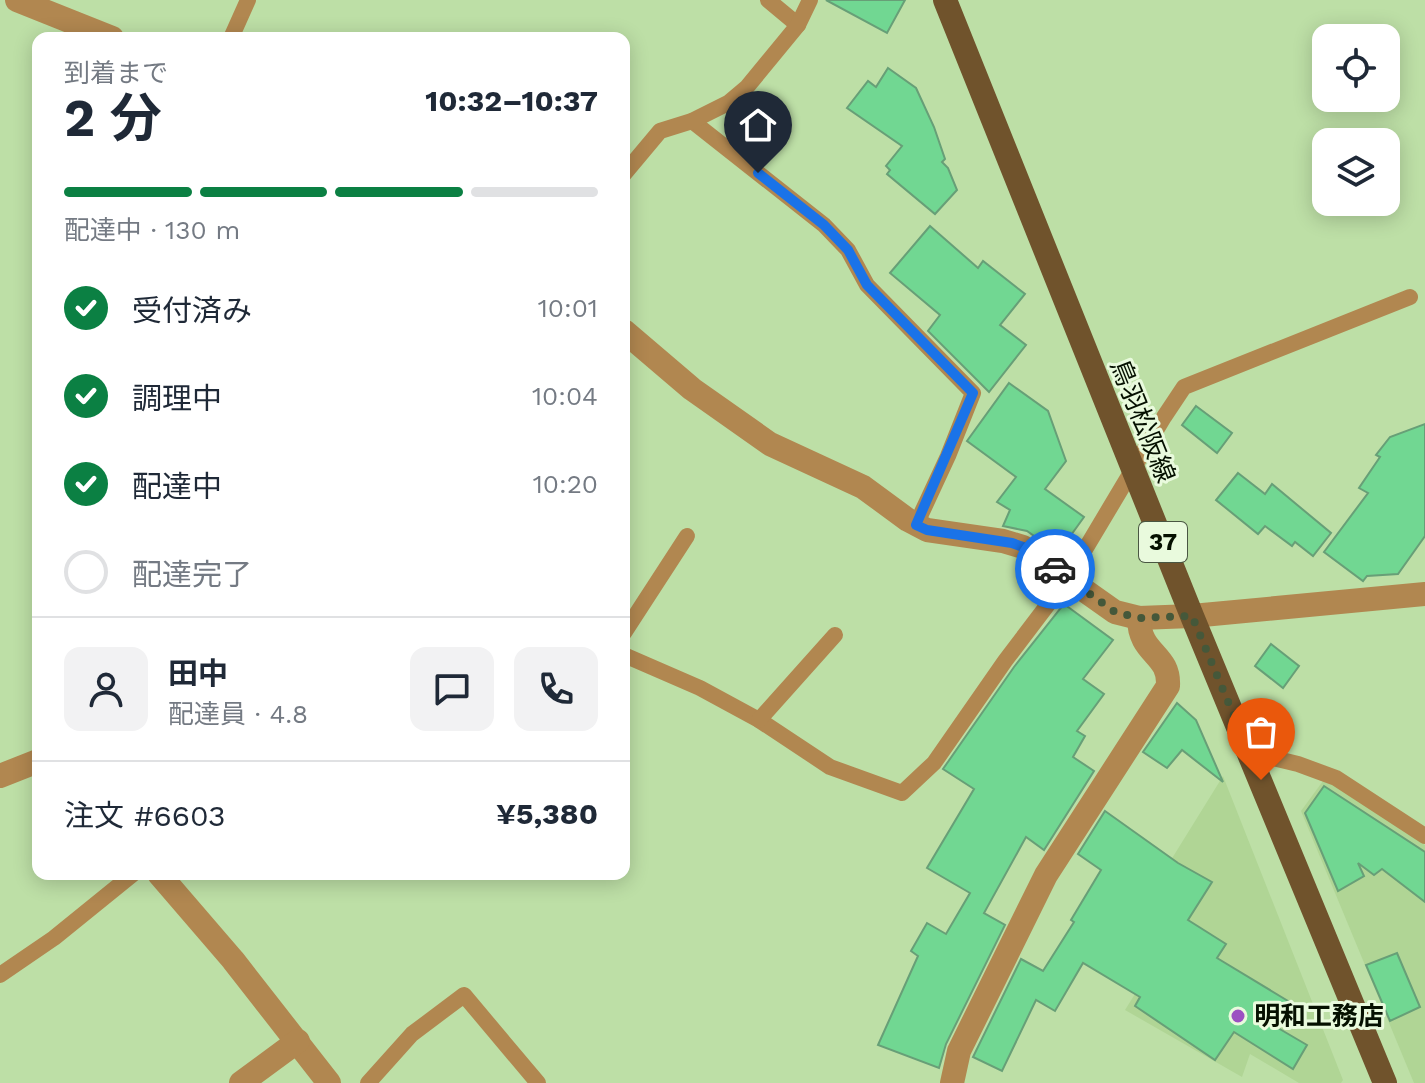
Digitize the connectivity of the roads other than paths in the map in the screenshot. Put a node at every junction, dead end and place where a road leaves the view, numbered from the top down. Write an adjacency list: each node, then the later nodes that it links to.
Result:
1 (17, 0): 7 (street)
2 (248, 0): 8 (lane)
3 (768, 0): 6 (lane)
4 (810, 0): 6 (lane)
5 (945, 0): 13 (main road, 鳥羽松阪線 / 37)
6 (798, 25): 9 (lane)
7 (97, 32)
8 (234, 32)
9 (692, 121): 10 (lane); 14 (lane)
10 (630, 167)
11 (1410, 297): 13 (lane)
12 (630, 336): 14 (street)
13 (1133, 469): 16 (lane); 18 (main road, 鳥羽松阪線 / 37)
14 (916, 525): 16 (street)
15 (687, 536): 20 (lane)
16 (1068, 578): 19 (street); 23 (lane)
17 (1425, 594): 18 (street)
18 (1192, 616): 19 (street); 24 (main road, 鳥羽松阪線 / 37)
19 (1139, 618): 36 (street)
20 (630, 624)
21 (835, 635): 23 (lane)
22 (630, 658): 23 (lane)
23 (759, 720)
24 (1249, 752): 27 (lane); 37 (main road, 鳥羽松阪線 / 37)
25 (32, 763): 26 (street)
26 (0, 776)
27 (1425, 836)
28 (126, 880): 30 (lane)
29 (164, 880): 31 (street)
30 (0, 975)
31 (298, 1041): 32 (street); 33 (street)
32 (241, 1083)
33 (329, 1083)
34 (368, 1083): 35 (lane)
35 (538, 1083)
36 (952, 1083)
37 (1385, 1083)

